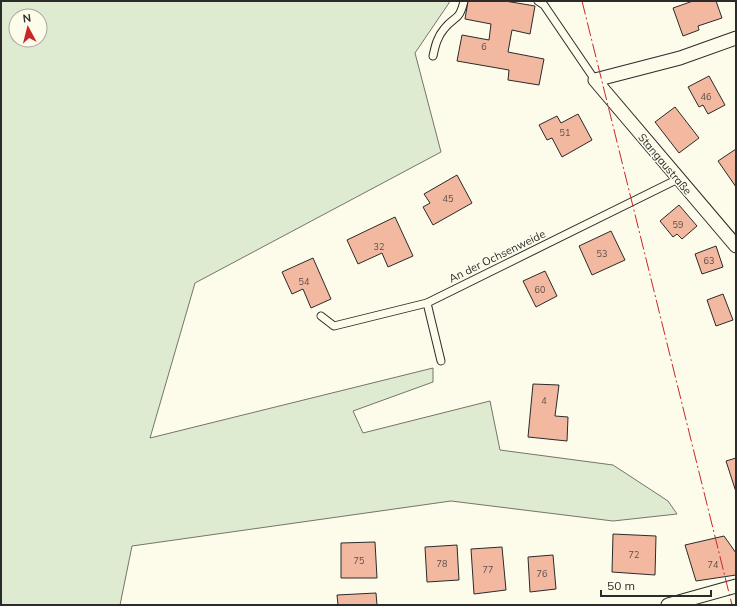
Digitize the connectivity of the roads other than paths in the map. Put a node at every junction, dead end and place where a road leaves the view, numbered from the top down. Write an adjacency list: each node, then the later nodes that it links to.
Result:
1 (464, 1): 4 (lane)
2 (538, 1): 5 (lane, Stangaustraße)
3 (736, 38): 5 (street)
4 (433, 56)
5 (596, 80): 6 (street, Stangaustraße)
6 (678, 179): 7 (street, Stangaustraße); 8 (lane, An der Ochsenweide)
7 (736, 246)
8 (427, 303): 9 (lane, An der Ochsenweide); 10 (lane)
9 (321, 316)
10 (441, 361)
11 (736, 586): 12 (street)
12 (668, 605)

